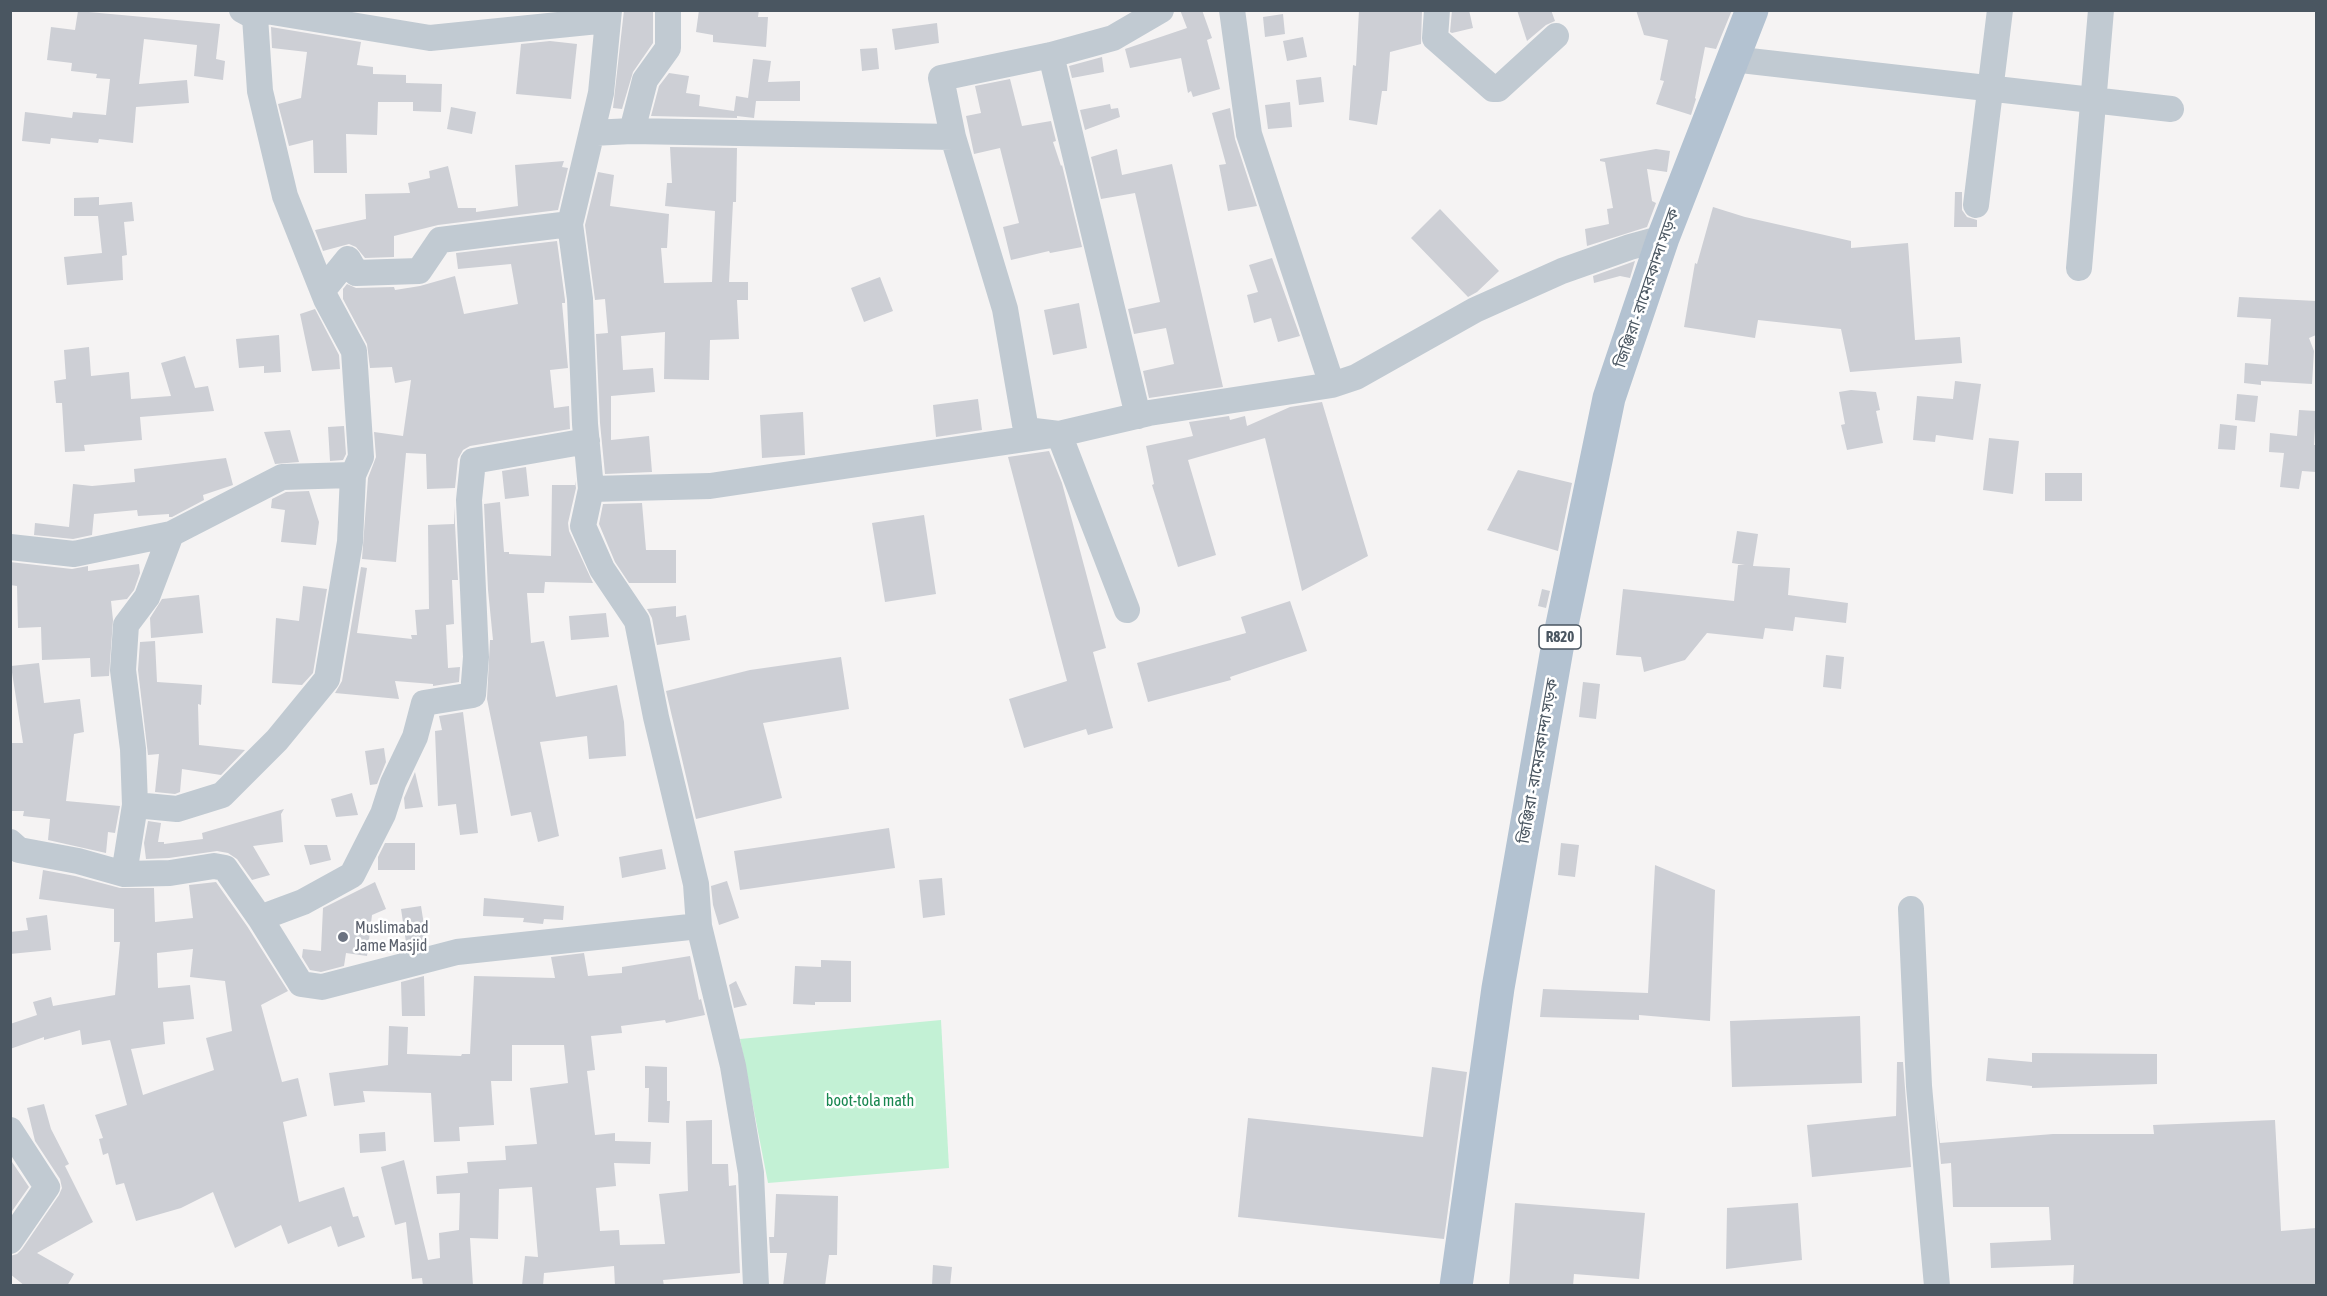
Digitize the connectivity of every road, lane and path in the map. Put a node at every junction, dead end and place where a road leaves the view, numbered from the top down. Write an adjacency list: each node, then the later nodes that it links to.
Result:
1 (242, 10): 24 (street)
2 (260, 10): 10 (street)
3 (668, 10): 17 (street)
4 (1161, 10): 12 (street)
5 (1232, 10): 25 (street)
6 (1437, 10): 11 (street)
7 (1752, 10): 13 (main road, জিঞ্জিরা - রামেরকান্দা সড়ক / R820)
8 (2000, 10): 14 (street)
9 (2100, 10): 15 (street)
10 (608, 15): 18 (street)
11 (1556, 36)
12 (1051, 55): 19 (street); 26 (street)
13 (1732, 59): 14 (street); 22 (main road, জিঞ্জিরা - রামেরকান্দা সড়ক / R820)
14 (1991, 88): 15 (street); 20 (street)
15 (2092, 100): 16 (street); 23 (street)
16 (2171, 109)
17 (632, 131): 18 (street); 19 (street)
18 (592, 134): 21 (street)
19 (953, 137): 27 (street)
20 (1976, 205)
21 (570, 224): 24 (street); 28 (street)
22 (1663, 238): 25 (street); 43 (main road, জিঞ্জিরা - রামেরকান্দা সড়ক / R820)
23 (2079, 268)
24 (323, 290): 29 (street)
25 (1332, 385): 26 (street)
26 (1138, 416): 27 (street)
27 (1059, 434): 30 (street); 33 (street)
28 (586, 441): 30 (street); 38 (street)
29 (353, 475): 31 (street); 34 (street)
30 (591, 489): 39 (street)
31 (171, 534): 32 (street); 34 (street)
32 (10, 547)
33 (1127, 610)
34 (135, 805): 36 (street)
35 (10, 842): 36 (street)
36 (124, 874): 38 (street)
37 (1911, 909): 44 (street)
38 (260, 918): 39 (street)
39 (699, 926): 42 (street)
40 (10, 1130): 41 (street)
41 (10, 1241)
42 (756, 1286)
43 (1456, 1286)
44 (1937, 1286)

